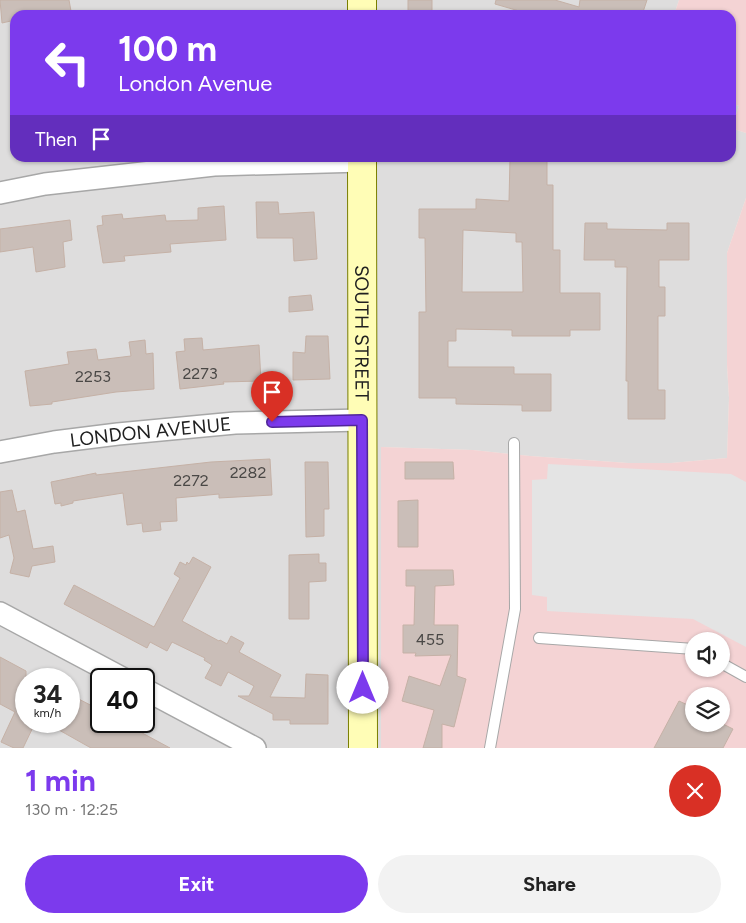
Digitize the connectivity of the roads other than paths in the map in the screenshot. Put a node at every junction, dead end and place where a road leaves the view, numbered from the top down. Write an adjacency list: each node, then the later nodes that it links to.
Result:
1 (288, 162): 3 (street)
2 (362, 162): 4 (street, SOUTH STREET)
3 (0, 192)
4 (362, 420): 6 (street, LONDON AVENUE); 15 (street, SOUTH STREET)
5 (514, 443): 16 (lane)
6 (0, 452)
7 (0, 612): 10 (street)
8 (539, 638): 9 (lane)
9 (685, 648)
10 (104, 668)
11 (730, 668): 12 (lane)
12 (746, 677)
13 (155, 695): 14 (street)
14 (255, 748)
15 (363, 748)
16 (490, 748)

